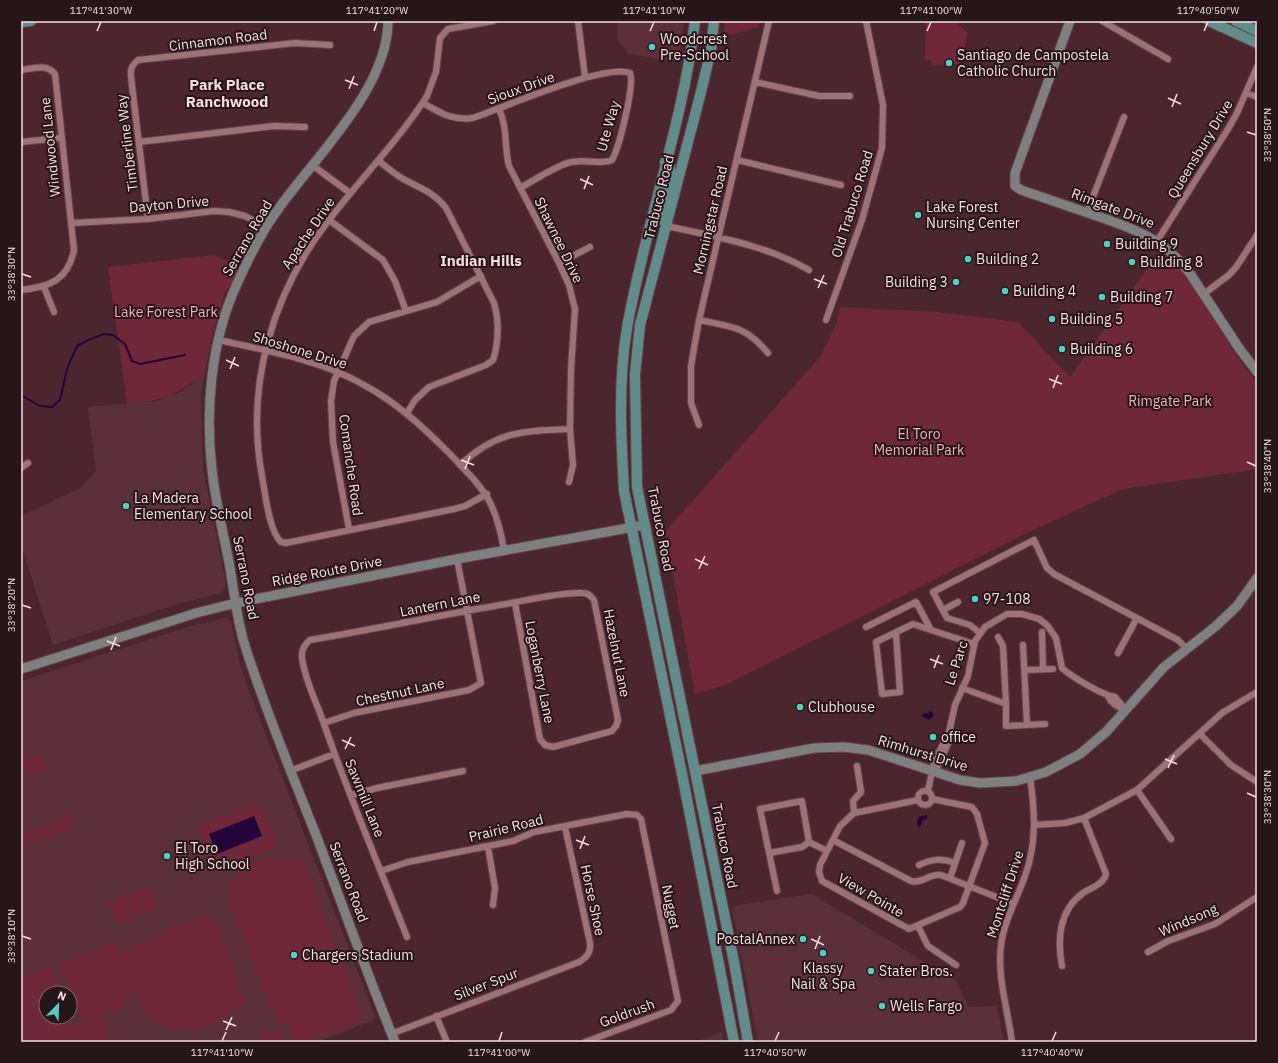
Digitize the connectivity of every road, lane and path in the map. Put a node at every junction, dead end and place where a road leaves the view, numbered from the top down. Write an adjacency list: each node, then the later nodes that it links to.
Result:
1 (30, 21): 12 (main road)
2 (388, 21): 38 (street, Serrano Road)
3 (493, 21): 28 (street, Apache Drive)
4 (578, 21): 23 (street)
5 (695, 21): 37 (main road, Trabuco Road)
6 (714, 21): 46 (main road, Trabuco Road)
7 (768, 21): 24 (street, Morningstar Road)
8 (866, 21): 61 (street, Old Trabuco Road)
9 (1070, 21): 42 (street, Rimgate Drive)
10 (1102, 21): 18 (street)
11 (1209, 21): 16 (main road)
12 (21, 22)
13 (1241, 23): 14 (main road); 15 (main road)
14 (1257, 31)
15 (1257, 40)
16 (1257, 43)
17 (330, 45): 19 (street, Cinnamon Road)
18 (1168, 59)
19 (133, 64): 34 (street, Timberline Way)
20 (1257, 67): 25 (street, Queensbury Drive)
21 (21, 70): 32 (street, Windwood Lane)
22 (630, 73): 23 (street, Sioux Drive); 40 (street, Ute Way)
23 (585, 77): 29 (street, Sioux Drive)
24 (755, 82): 26 (street); 36 (street, Morningstar Road)
25 (1246, 92): 27 (street); 50 (street, Queensbury Drive)
26 (850, 96)
27 (1257, 97)
28 (423, 103): 29 (street, Sioux Drive); 35 (street, Apache Drive)
29 (500, 109): 40 (street, Shawnee Drive)
30 (1124, 117): 42 (street)
31 (305, 127): 34 (street)
32 (61, 138): 33 (street); 45 (street, Windwood Lane)
33 (21, 142)
34 (139, 142): 43 (street, Timberline Way)
35 (378, 160): 41 (street, Apache Drive); 54 (street)
36 (737, 160): 39 (street); 49 (street, Morningstar Road)
37 (666, 162): 46 (main road); 76 (main road, Trabuco Road)
38 (312, 165): 41 (street); 47 (street, Serrano Road)
39 (841, 185)
40 (520, 188): 52 (street, Shawnee Drive)
41 (350, 193): 44 (street, Apache Drive)
42 (1087, 212): 50 (street, Rimgate Drive)
43 (148, 219): 45 (street, Dayton Drive); 47 (street, Dayton Drive)
44 (329, 220): 58 (street); 63 (street, Apache Drive)
45 (71, 223): 55 (street, Windwood Lane)
46 (667, 226): 49 (street); 75 (main road, Trabuco Road)
47 (266, 227): 62 (street, Serrano Road)
48 (1257, 236): 57 (street)
49 (718, 238): 53 (street); 60 (street, Morningstar Road)
50 (1157, 241): 57 (street, Rimgate Drive)
51 (590, 246): 52 (street)
52 (559, 263): 69 (street, Shawnee Drive)
53 (809, 270)
54 (481, 276): 58 (street, Comanche Road); 67 (street)
55 (44, 287): 56 (street); 59 (street)
56 (21, 290)
57 (1204, 293): 65 (street, Rimgate Drive)
58 (406, 311): 66 (street, Comanche Road)
59 (54, 312)
60 (699, 320): 64 (street); 68 (street, Morningstar Road)
61 (826, 320)
62 (219, 340): 63 (street, Shoshone Drive); 84 (street, Serrano Road)
63 (264, 351): 66 (street, Shoshone Drive); 77 (street, Apache Drive)
64 (768, 354)
65 (1257, 372)
66 (337, 373): 67 (street, Shoshone Drive); 77 (street, Comanche Road)
67 (407, 413): 71 (street, Shoshone Drive)
68 (699, 425)
69 (570, 429): 71 (street); 73 (street, Shawnee Drive)
70 (28, 463): 72 (street)
71 (460, 466): 74 (street, Shoshone Drive)
72 (21, 468)
73 (569, 482)
74 (487, 494): 77 (street); 78 (street, Shoshone Drive)
75 (645, 525): 76 (street, Ridge Route Drive); 99 (main road, Trabuco Road)
76 (631, 528): 78 (street, Ridge Route Drive); 85 (main road, Trabuco Road)
77 (349, 529)
78 (504, 550): 79 (street, Ridge Route Drive)
79 (457, 559): 84 (street, Ridge Route Drive); 86 (street)
80 (1257, 578): 98 (street, Rimhurst Drive)
81 (582, 593): 82 (street, Lantern Lane); 114 (street, Hazelnut Lane)
82 (515, 602): 86 (street, Lantern Lane); 114 (street, Loganberry Lane)
83 (958, 602): 87 (street)
84 (236, 603): 103 (street, Ridge Route Drive); 117 (street, Serrano Road)
85 (648, 608): 99 (main road); 109 (main road, Trabuco Road)
86 (468, 610): 95 (street, Lantern Lane); 110 (street, Chestnut Lane)
87 (943, 610): 88 (street); 93 (street)
88 (1137, 618): 98 (street); 100 (street)
89 (866, 627): 90 (street)
90 (931, 630): 92 (street); 96 (street)
91 (1042, 632): 101 (street)
92 (896, 633): 92 (street)
93 (980, 633): 96 (street, Le Parc); 108 (street, Le Parc)
94 (998, 637): 107 (street)
95 (305, 644): 110 (street, Sawmill Lane)
96 (974, 644): 105 (street, Le Parc)
97 (1023, 645): 104 (street)
98 (1186, 648): 108 (street, Rimhurst Drive)
99 (672, 654): 119 (main road, Trabuco Road)
100 (1118, 654)
101 (1043, 669): 102 (street); 104 (street)
102 (1052, 669)
103 (21, 670)
104 (1025, 670): 112 (street)
105 (962, 688): 107 (street); 120 (street, Le Parc)
106 (1257, 692): 113 (street)
107 (1006, 704): 112 (street)
108 (1125, 709): 121 (street, Rimhurst Drive)
109 (670, 717): 119 (main road); 128 (main road, Trabuco Road)
110 (324, 723): 115 (street, Sawmill Lane)
111 (1045, 724): 112 (street)
112 (1027, 725)
113 (1200, 734): 122 (street); 123 (street)
114 (545, 745)
115 (334, 754): 117 (street); 125 (street, Sawmill Lane)
116 (857, 766): 129 (street)
117 (290, 771): 160 (street, Serrano Road)
118 (463, 771): 125 (street)
119 (695, 771): 120 (street, Rimhurst Drive); 128 (main road); 155 (main road, Trabuco Road)
120 (933, 772): 121 (street, Rimhurst Drive); 124 (street, Le Parc)
121 (1030, 777): 132 (street, Montcliff Drive)
122 (1257, 782)
123 (1137, 790): 131 (street); 134 (street)
124 (928, 791): 126 (street); 127 (street)
125 (352, 795): 143 (street, Sawmill Lane)
126 (932, 799): 127 (street); 145 (street, View Pointe)
127 (918, 800): 129 (street)
128 (690, 813): 148 (main road, Trabuco Road)
129 (854, 813): 135 (street)
130 (637, 815): 133 (street, Prairie Road); 158 (street, Nugget)
131 (1084, 818): 132 (street); 157 (street)
132 (1034, 825): 149 (street, Montcliff Drive)
133 (565, 827): 138 (street, Prairie Road); 154 (street, Horse Shoe)
134 (1172, 839)
135 (833, 840): 139 (street); 144 (street)
136 (809, 842): 139 (street); 140 (street); 140 (street)
137 (962, 843): 141 (street)
138 (488, 846): 143 (street, Prairie Road); 150 (street)
139 (827, 851): 151 (street, View Pointe)
140 (769, 853): 146 (street)
141 (955, 863): 142 (street); 144 (street)
142 (919, 865)
143 (381, 871): 152 (street, Sawmill Lane)
144 (950, 878): 145 (street)
145 (970, 885): 149 (street); 151 (street, View Pointe)
146 (777, 891)
147 (1257, 897): 153 (street, Windsong)
148 (707, 898): 155 (main road); 163 (main road, Trabuco Road)
149 (1014, 904): 165 (street, Montcliff Drive)
150 (493, 905)
151 (918, 926): 156 (street)
152 (407, 937)
153 (1148, 952)
154 (588, 955): 159 (street, Silver Spur)
155 (734, 962): 164 (main road, Trabuco Road)
156 (956, 965)
157 (1062, 966)
158 (675, 1004): 162 (street, Goldrush)
159 (436, 1016): 160 (street, Silver Spur); 161 (street)
160 (393, 1038)
161 (447, 1042)
162 (586, 1042)
163 (734, 1042)
164 (748, 1042)
165 (1012, 1042)

